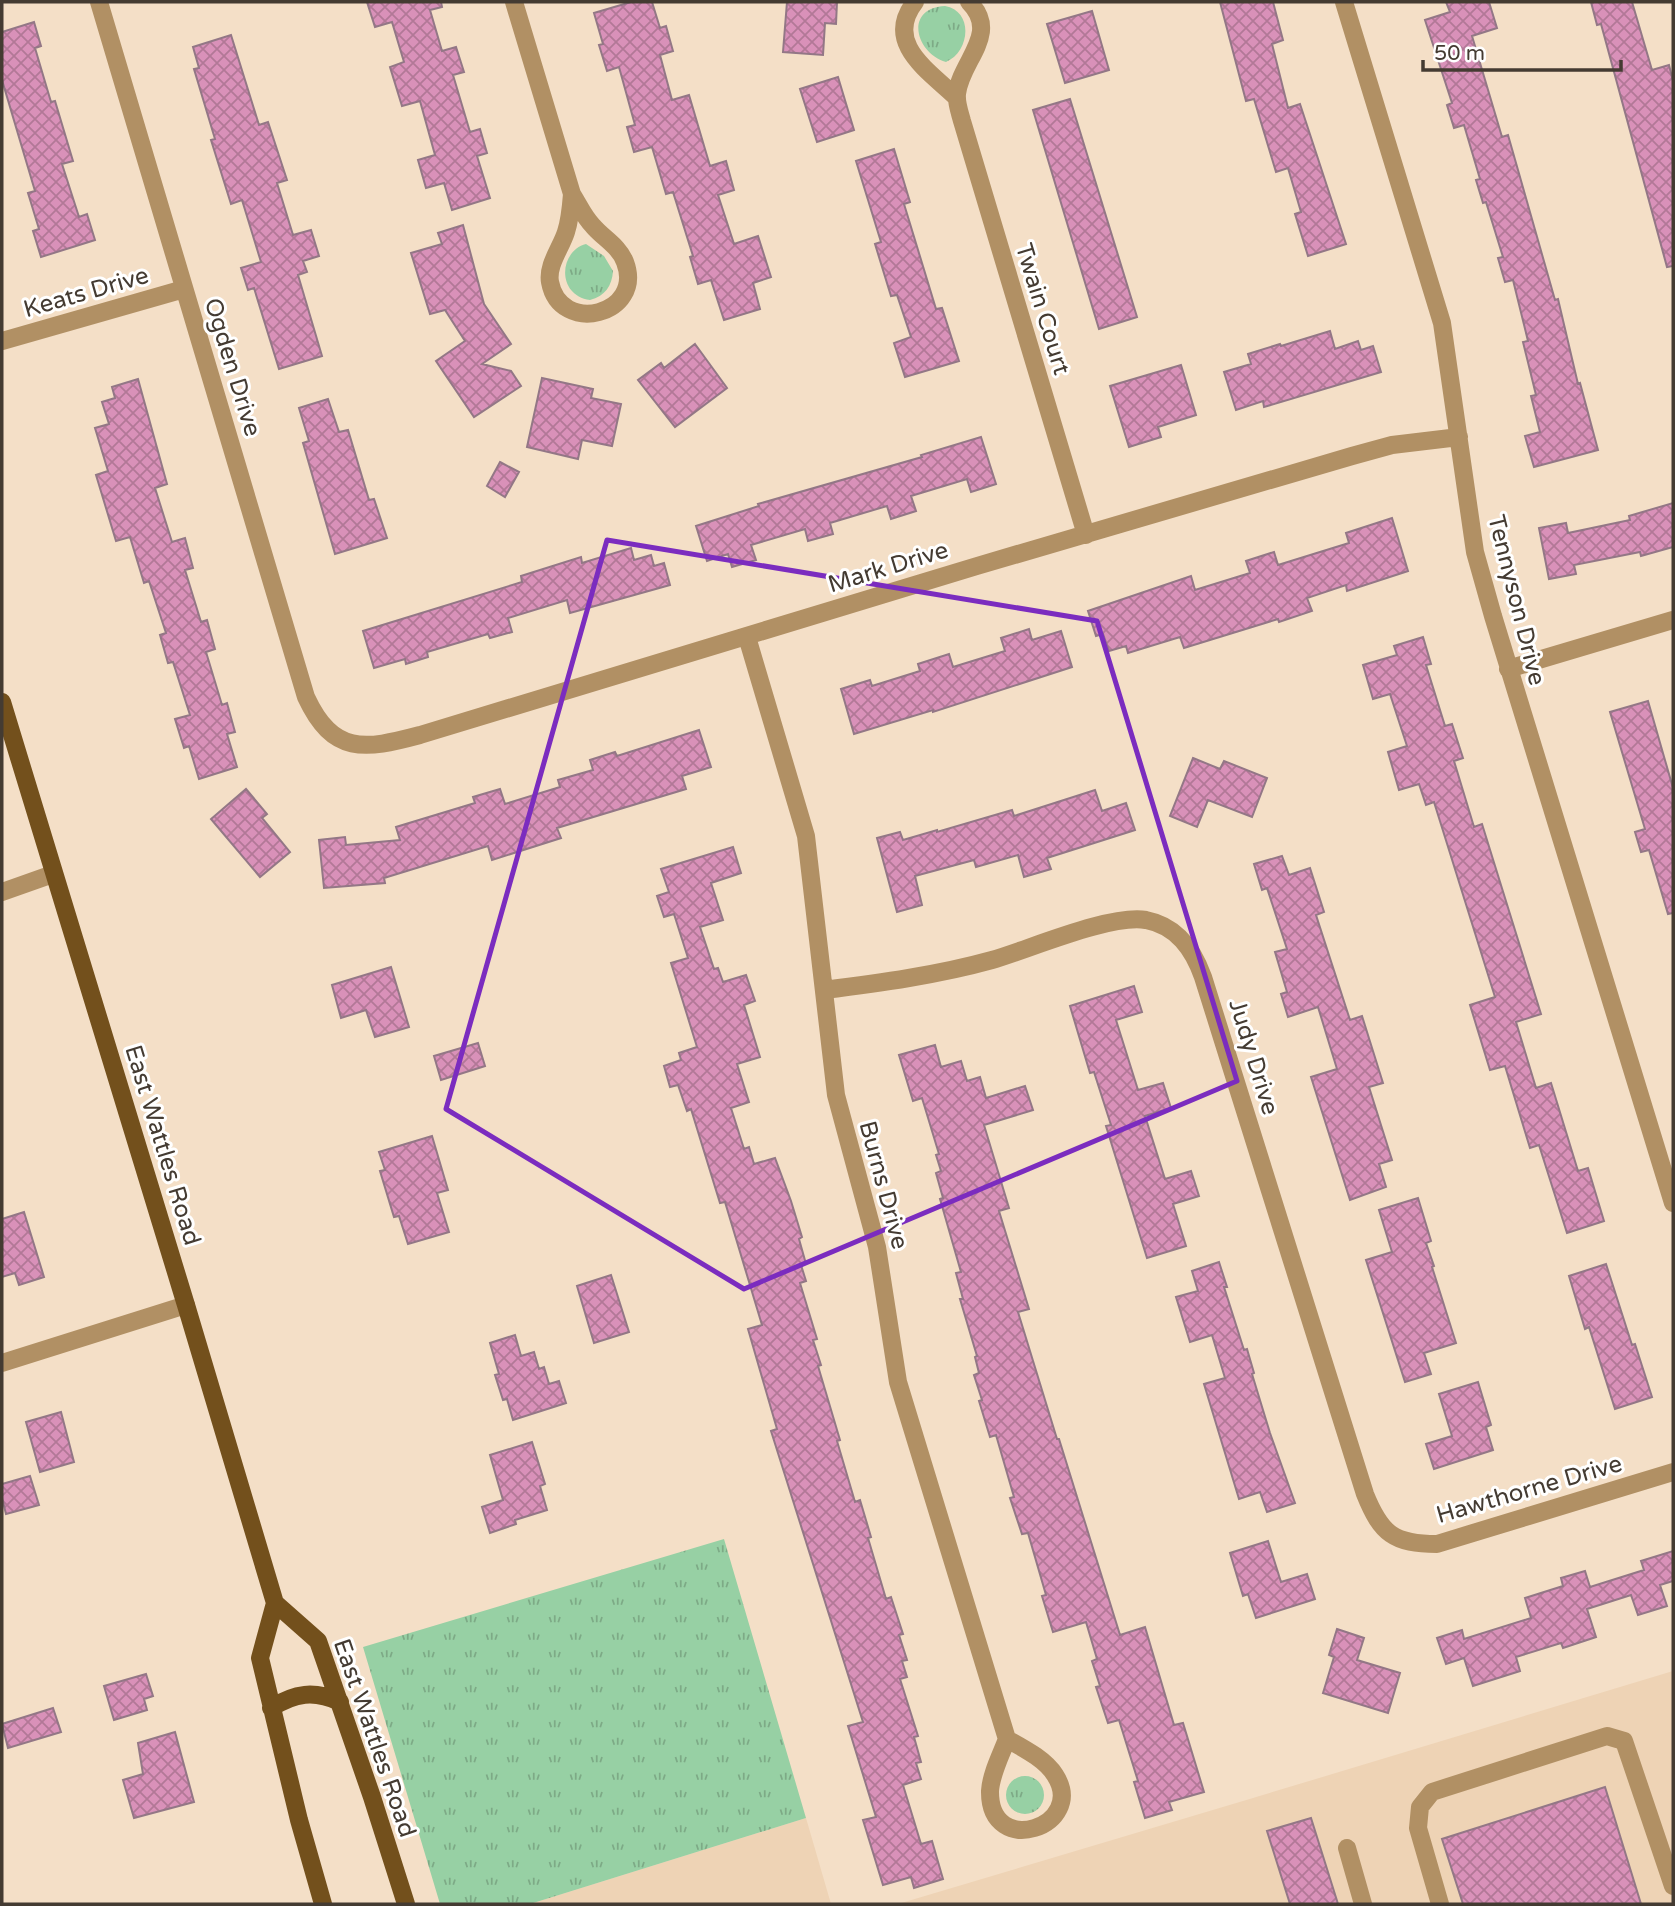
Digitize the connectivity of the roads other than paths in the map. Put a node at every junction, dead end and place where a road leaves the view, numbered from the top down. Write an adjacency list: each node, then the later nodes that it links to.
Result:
1 (99, 2): 8 (street, Ogden Drive)
2 (514, 2): 7 (street)
3 (915, 2): 6 (street)
4 (969, 2): 6 (street)
5 (1344, 2): 10 (street, Tennyson Drive)
6 (956, 97): 11 (street, Twain Court)
7 (572, 194): 7 (street)
8 (184, 289): 9 (street, Keats Drive); 16 (street, Ogden Drive)
9 (2, 341)
10 (1459, 437): 11 (street, Mark Drive); 14 (street, Tennyson Drive)
11 (1086, 535): 13 (street, Mark Drive)
12 (1673, 620): 14 (street)
13 (747, 637): 16 (street, Mark Drive); 19 (street, Burns Drive)
14 (1508, 669): 20 (street, Tennyson Drive)
15 (2, 702): 17 (main road, East Wattles Road)
16 (335, 737)
17 (53, 874): 18 (street); 21 (main road, East Wattles Road)
18 (2, 892)
19 (824, 990): 24 (street, Judy Drive); 28 (street, Burns Drive)
20 (1673, 1203)
21 (186, 1305): 22 (street); 25 (main road, East Wattles Road)
22 (2, 1363)
23 (1673, 1472): 24 (street, Hawthorne Drive)
24 (1398, 1540)
25 (275, 1604): 26 (main road, East Wattles Road); 27 (main road)
26 (340, 1702): 27 (main road); 32 (main road, East Wattles Road)
27 (271, 1708): 31 (main road)
28 (1007, 1739): 28 (street)
29 (1347, 1848): 33 (street)
30 (1673, 1886): 34 (street)
31 (323, 1904)
32 (406, 1904)
33 (1363, 1904)
34 (1440, 1904)

